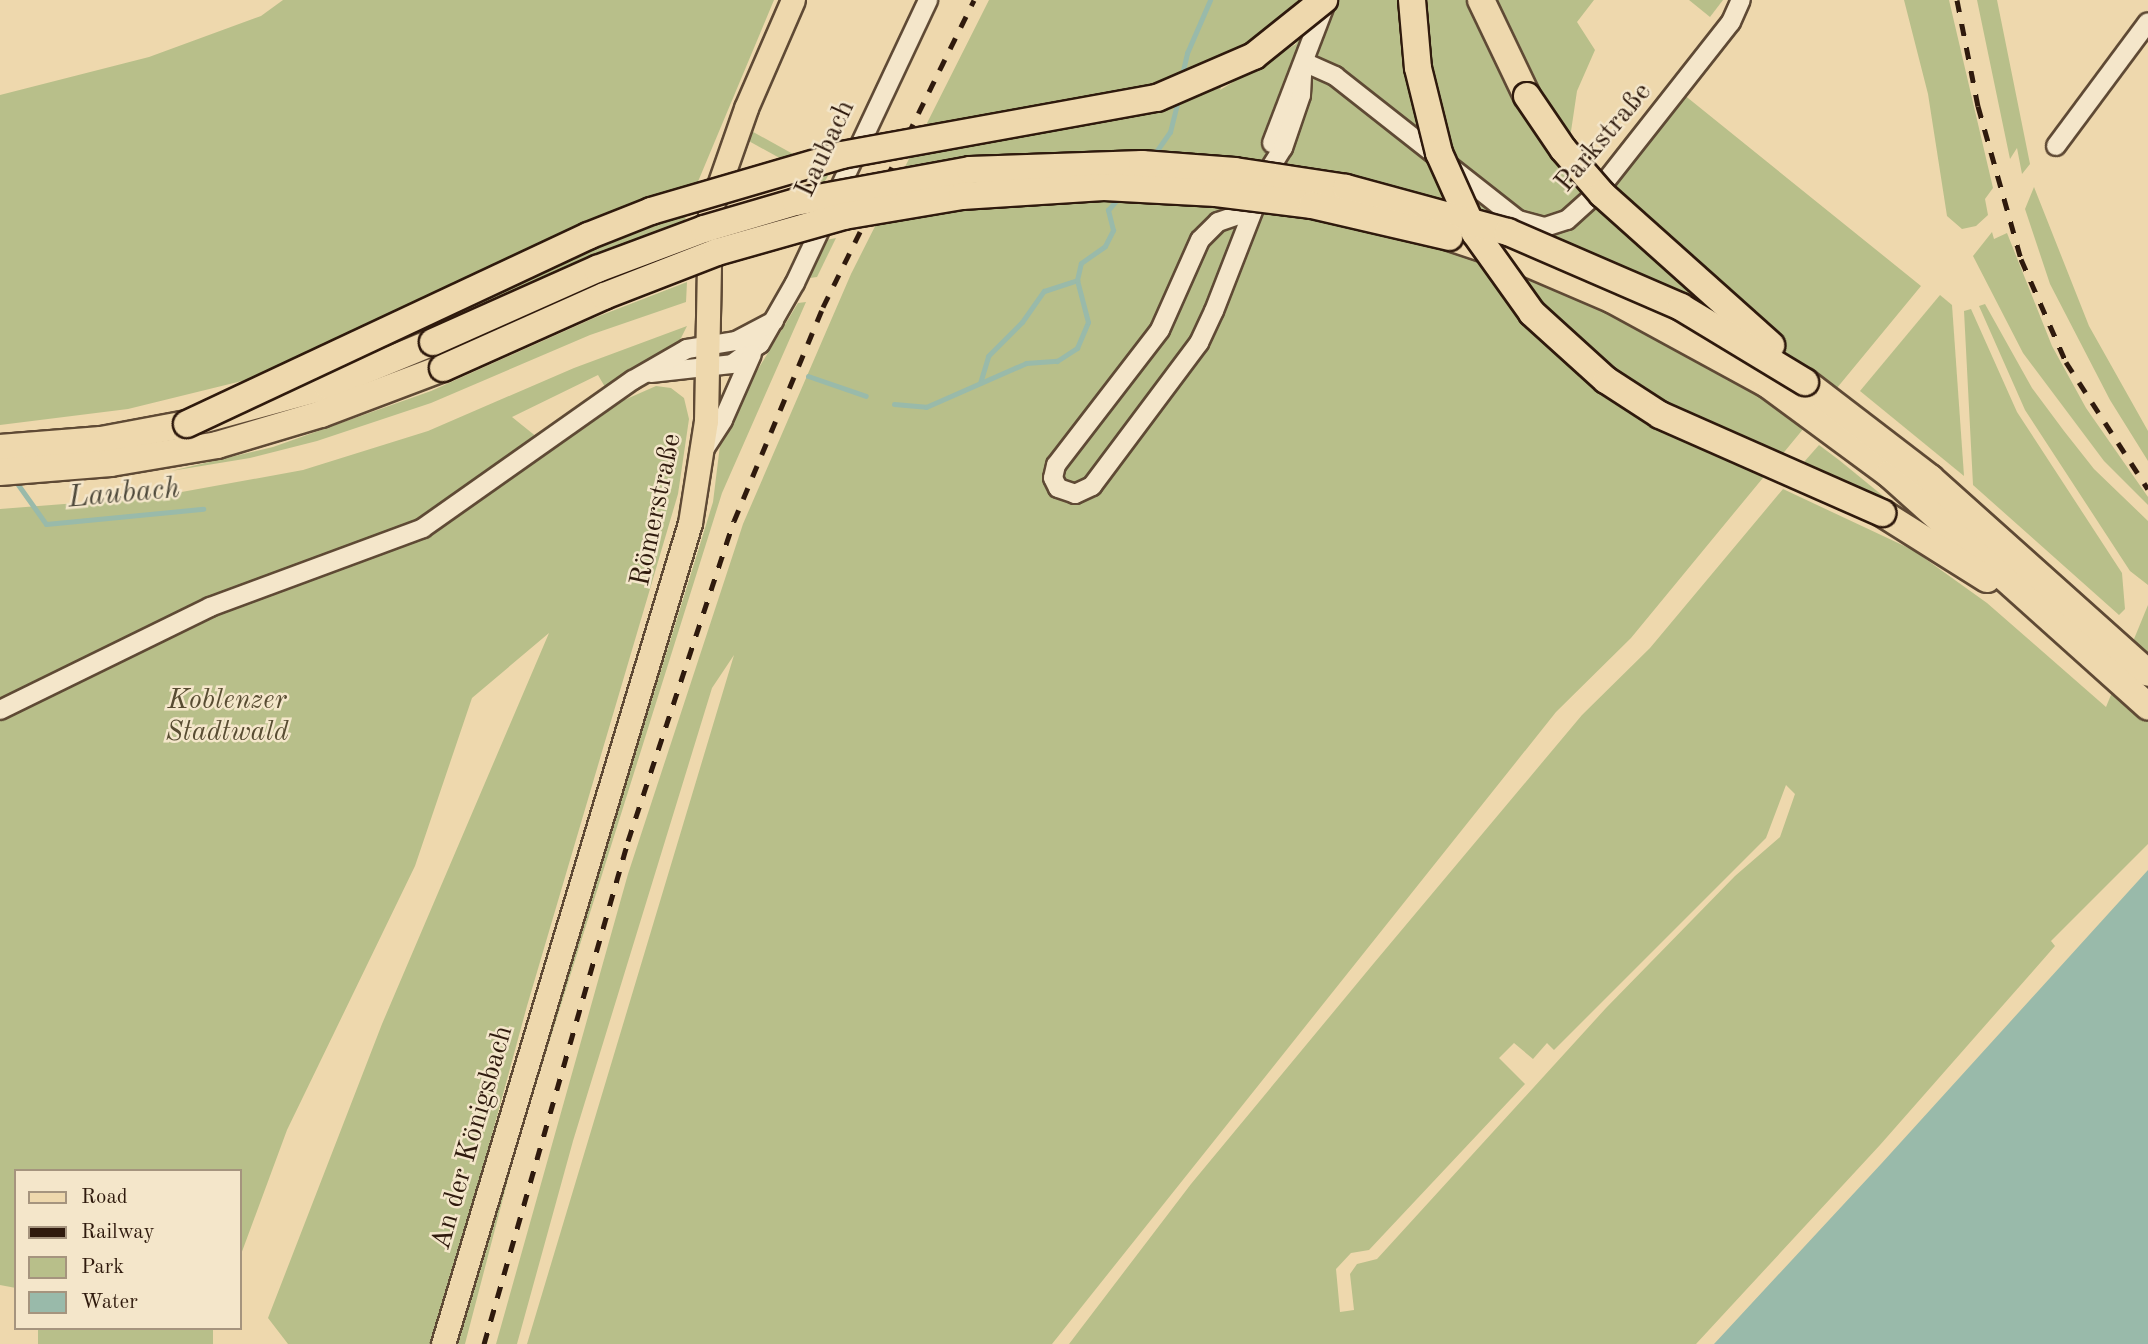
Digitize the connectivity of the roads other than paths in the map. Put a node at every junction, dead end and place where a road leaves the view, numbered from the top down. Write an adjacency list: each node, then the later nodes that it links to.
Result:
1 (793, 0): 12 (main road, Römerstraße)
2 (928, 0): 11 (street, Laubach)
3 (1325, 0): 8 (street); 17 (highway, bridge)
4 (1412, 0): 22 (highway, bridge)
5 (1481, 0): 16 (highway, bridge)
6 (1741, 0): 8 (street, Parkstraße)
7 (2148, 22): 9 (street)
8 (1304, 69): 10 (street)
9 (2056, 146)
10 (1253, 210): 10 (street)
11 (774, 321): 12 (street); 13 (street, Laubach)
12 (708, 345): 14 (main road, Römerstraße); 15 (street)
13 (752, 354): 14 (street); 19 (street, Laubach)
14 (708, 368): 15 (street); 19 (main road, Römerstraße)
15 (646, 373): 23 (street)
16 (1805, 382): 17 (highway, bridge); 21 (highway)
17 (187, 424): 18 (highway)
18 (0, 448)
19 (705, 448): 24 (main road, Römerstraße)
20 (0, 472): 22 (highway, bridge)
21 (2148, 673)
22 (2148, 709)
23 (0, 710)
24 (559, 949): 25 (main road, An der Königsbach)
25 (443, 1344)

